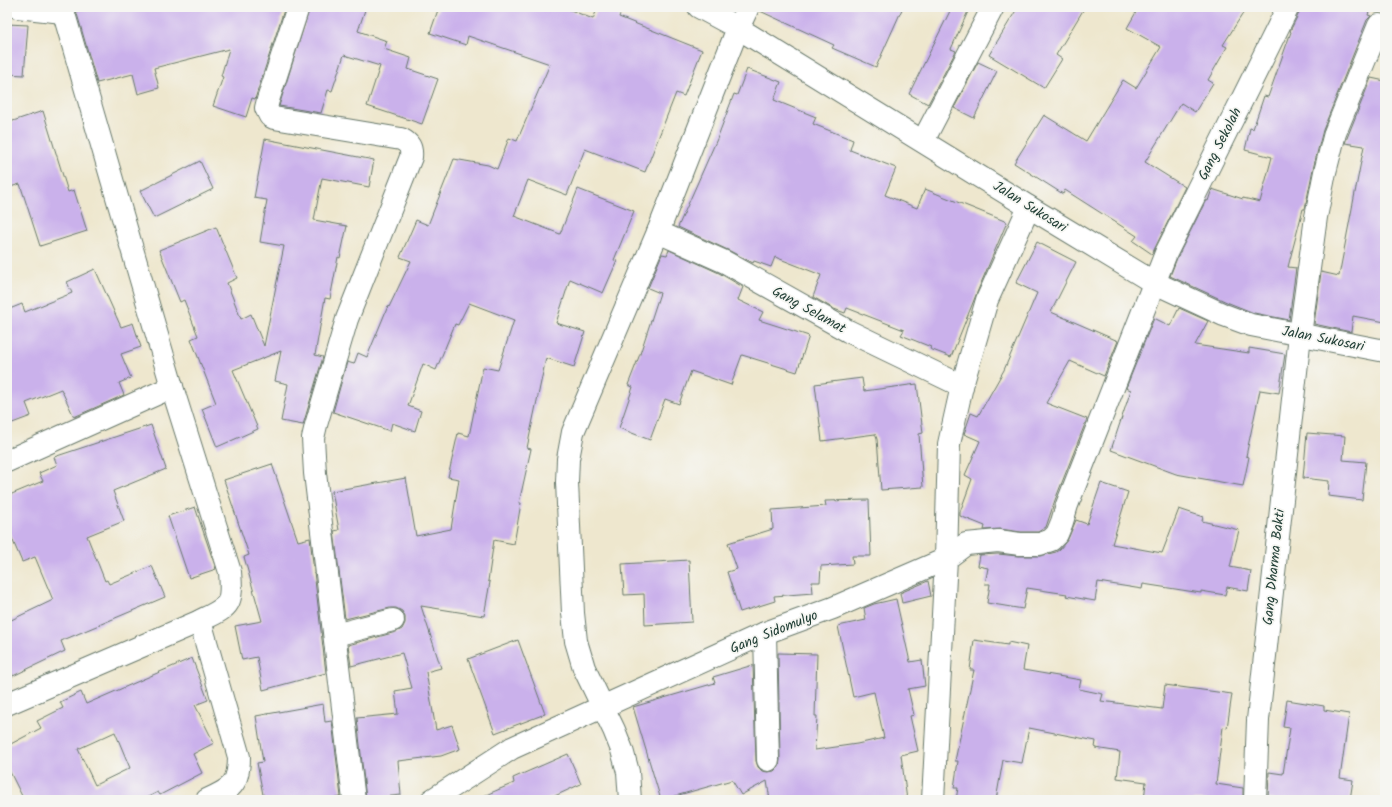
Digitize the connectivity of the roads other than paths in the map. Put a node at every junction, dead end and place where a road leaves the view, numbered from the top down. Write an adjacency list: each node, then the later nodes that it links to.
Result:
1 (17, 7): 7 (street)
2 (298, 7): 23 (street)
3 (699, 7): 9 (street, Jalan Sukosari)
4 (748, 7): 9 (street)
5 (993, 7): 10 (street)
6 (1288, 7): 13 (street, Gang Sekolah)
7 (63, 10): 17 (street)
8 (1379, 25): 14 (street, Gang Dharma Bakti)
9 (738, 28): 10 (street, Jalan Sukosari); 12 (street)
10 (923, 141): 11 (street, Jalan Sukosari)
11 (1029, 207): 13 (street, Jalan Sukosari); 16 (street)
12 (658, 232): 16 (street, Gang Selamat); 25 (street)
13 (1154, 282): 14 (street, Jalan Sukosari); 19 (street, Gang Sekolah)
14 (1300, 335): 15 (street, Jalan Sukosari); 32 (street, Gang Dharma Bakti)
15 (1385, 351)
16 (962, 386): 19 (street)
17 (172, 387): 18 (street); 21 (street)
18 (7, 461)
19 (946, 559): 22 (street, Gang Sidomulyo); 31 (street)
20 (393, 620): 23 (street)
21 (200, 622): 24 (street); 27 (street)
22 (765, 633): 25 (street, Gang Sidomulyo); 26 (street)
23 (335, 635): 28 (street)
24 (7, 704)
25 (602, 706): 29 (street, Gang Sidomulyo); 30 (street)
26 (768, 760)
27 (207, 800)
28 (354, 800)
29 (432, 800)
30 (630, 800)
31 (933, 800)
32 (1255, 800)

